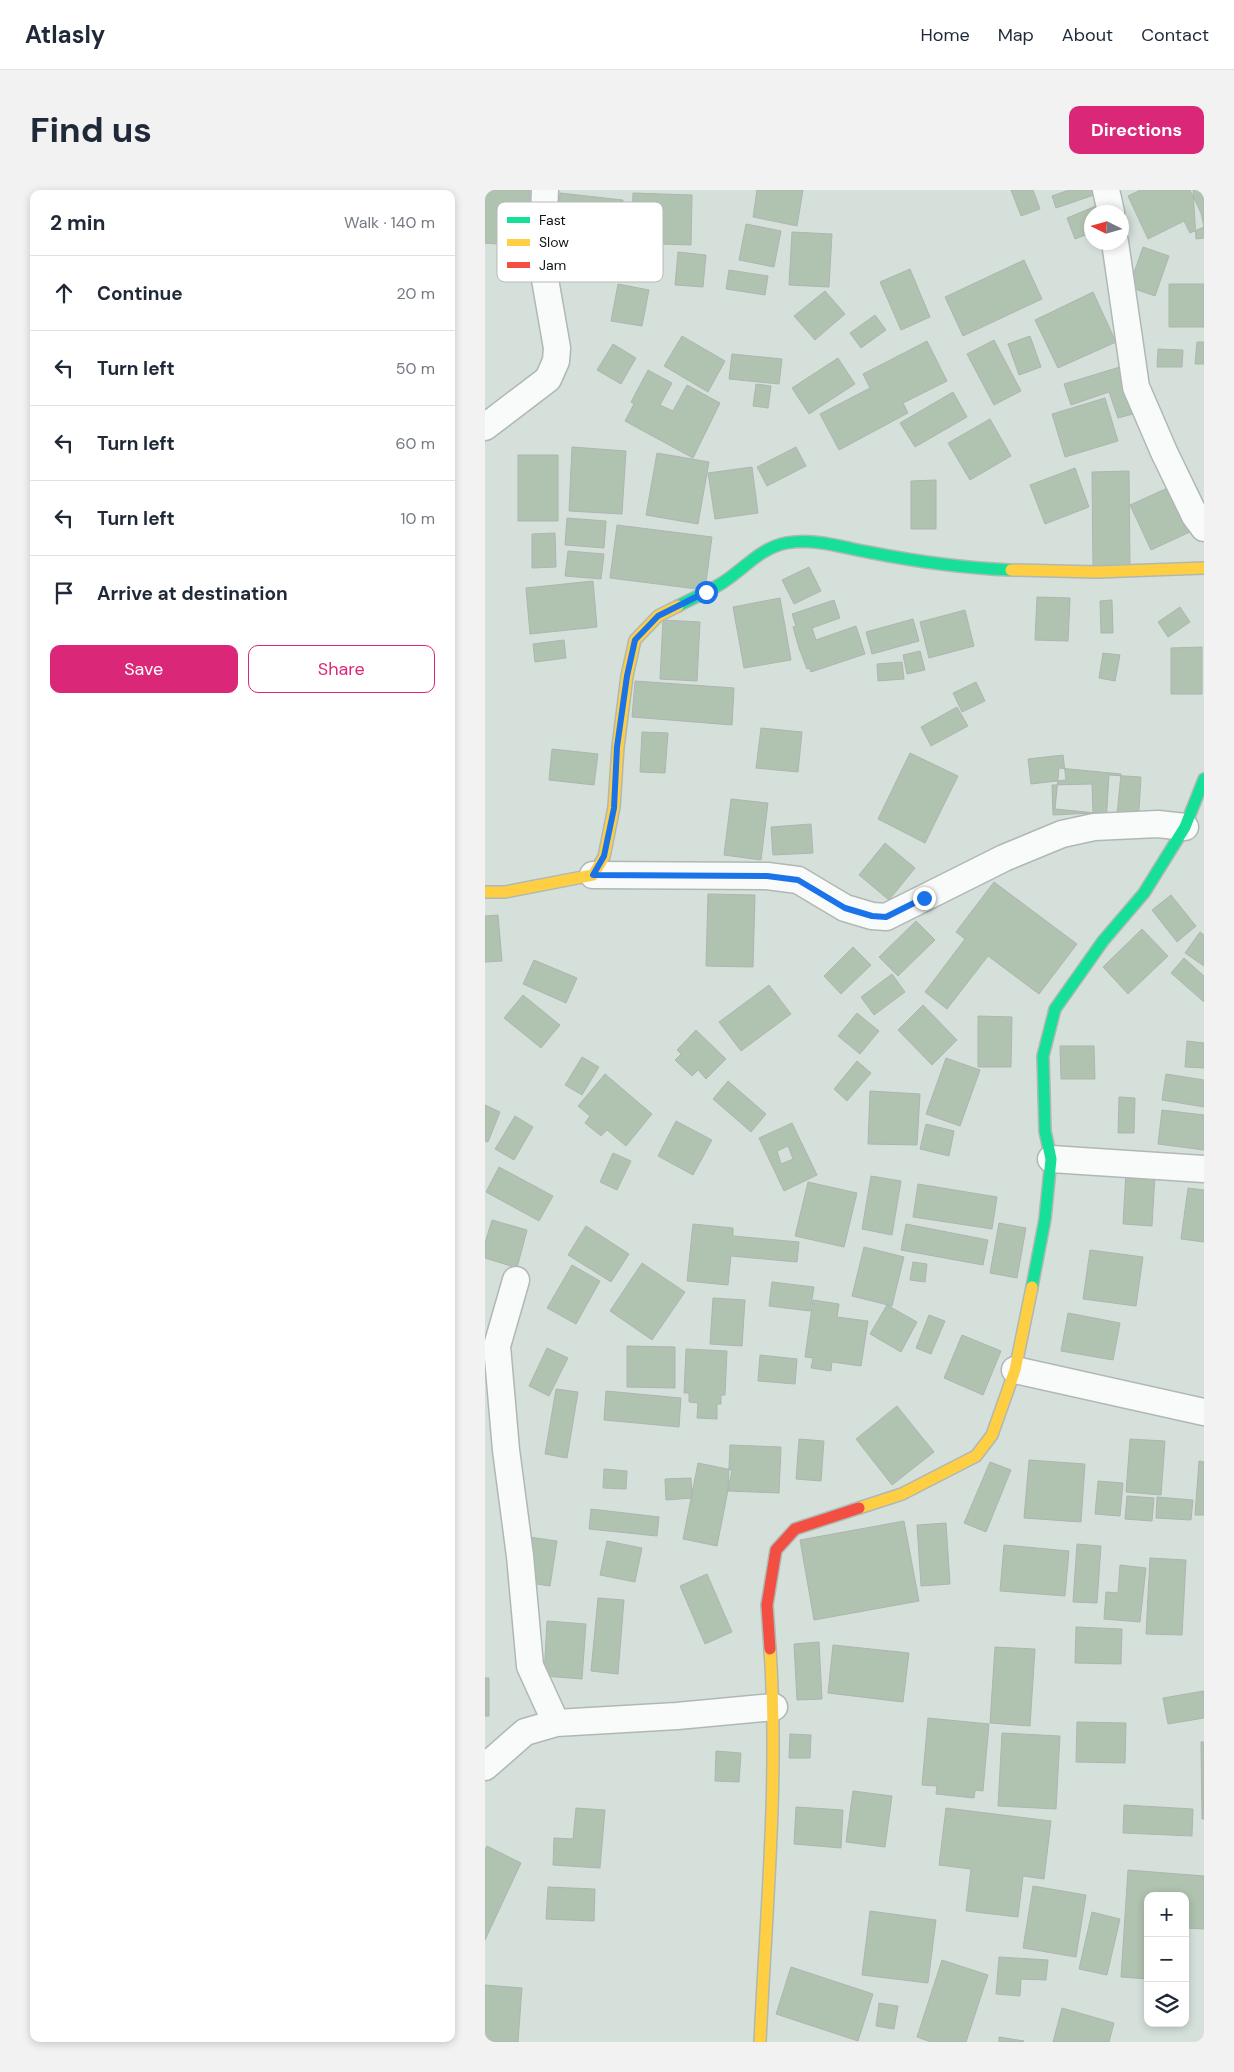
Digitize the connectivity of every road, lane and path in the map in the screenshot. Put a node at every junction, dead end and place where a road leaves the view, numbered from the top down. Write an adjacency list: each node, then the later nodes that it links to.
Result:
1 (1106, 190): 2 (street)
2 (1109, 205)
3 (1116, 250): 6 (street)
4 (545, 282): 5 (street)
5 (485, 427)
6 (1204, 528)
7 (1204, 568): 10 (street)
8 (1204, 779): 9 (street)
9 (1185, 827): 10 (street); 12 (street)
10 (593, 875): 11 (street)
11 (485, 892)
12 (1051, 1159): 13 (street); 15 (street)
13 (1204, 1169)
14 (516, 1280): 18 (street)
15 (1015, 1370): 16 (street); 17 (street)
16 (1204, 1412)
17 (774, 1707): 18 (street); 20 (street)
18 (556, 1723): 19 (street)
19 (485, 1767)
20 (760, 2042)

